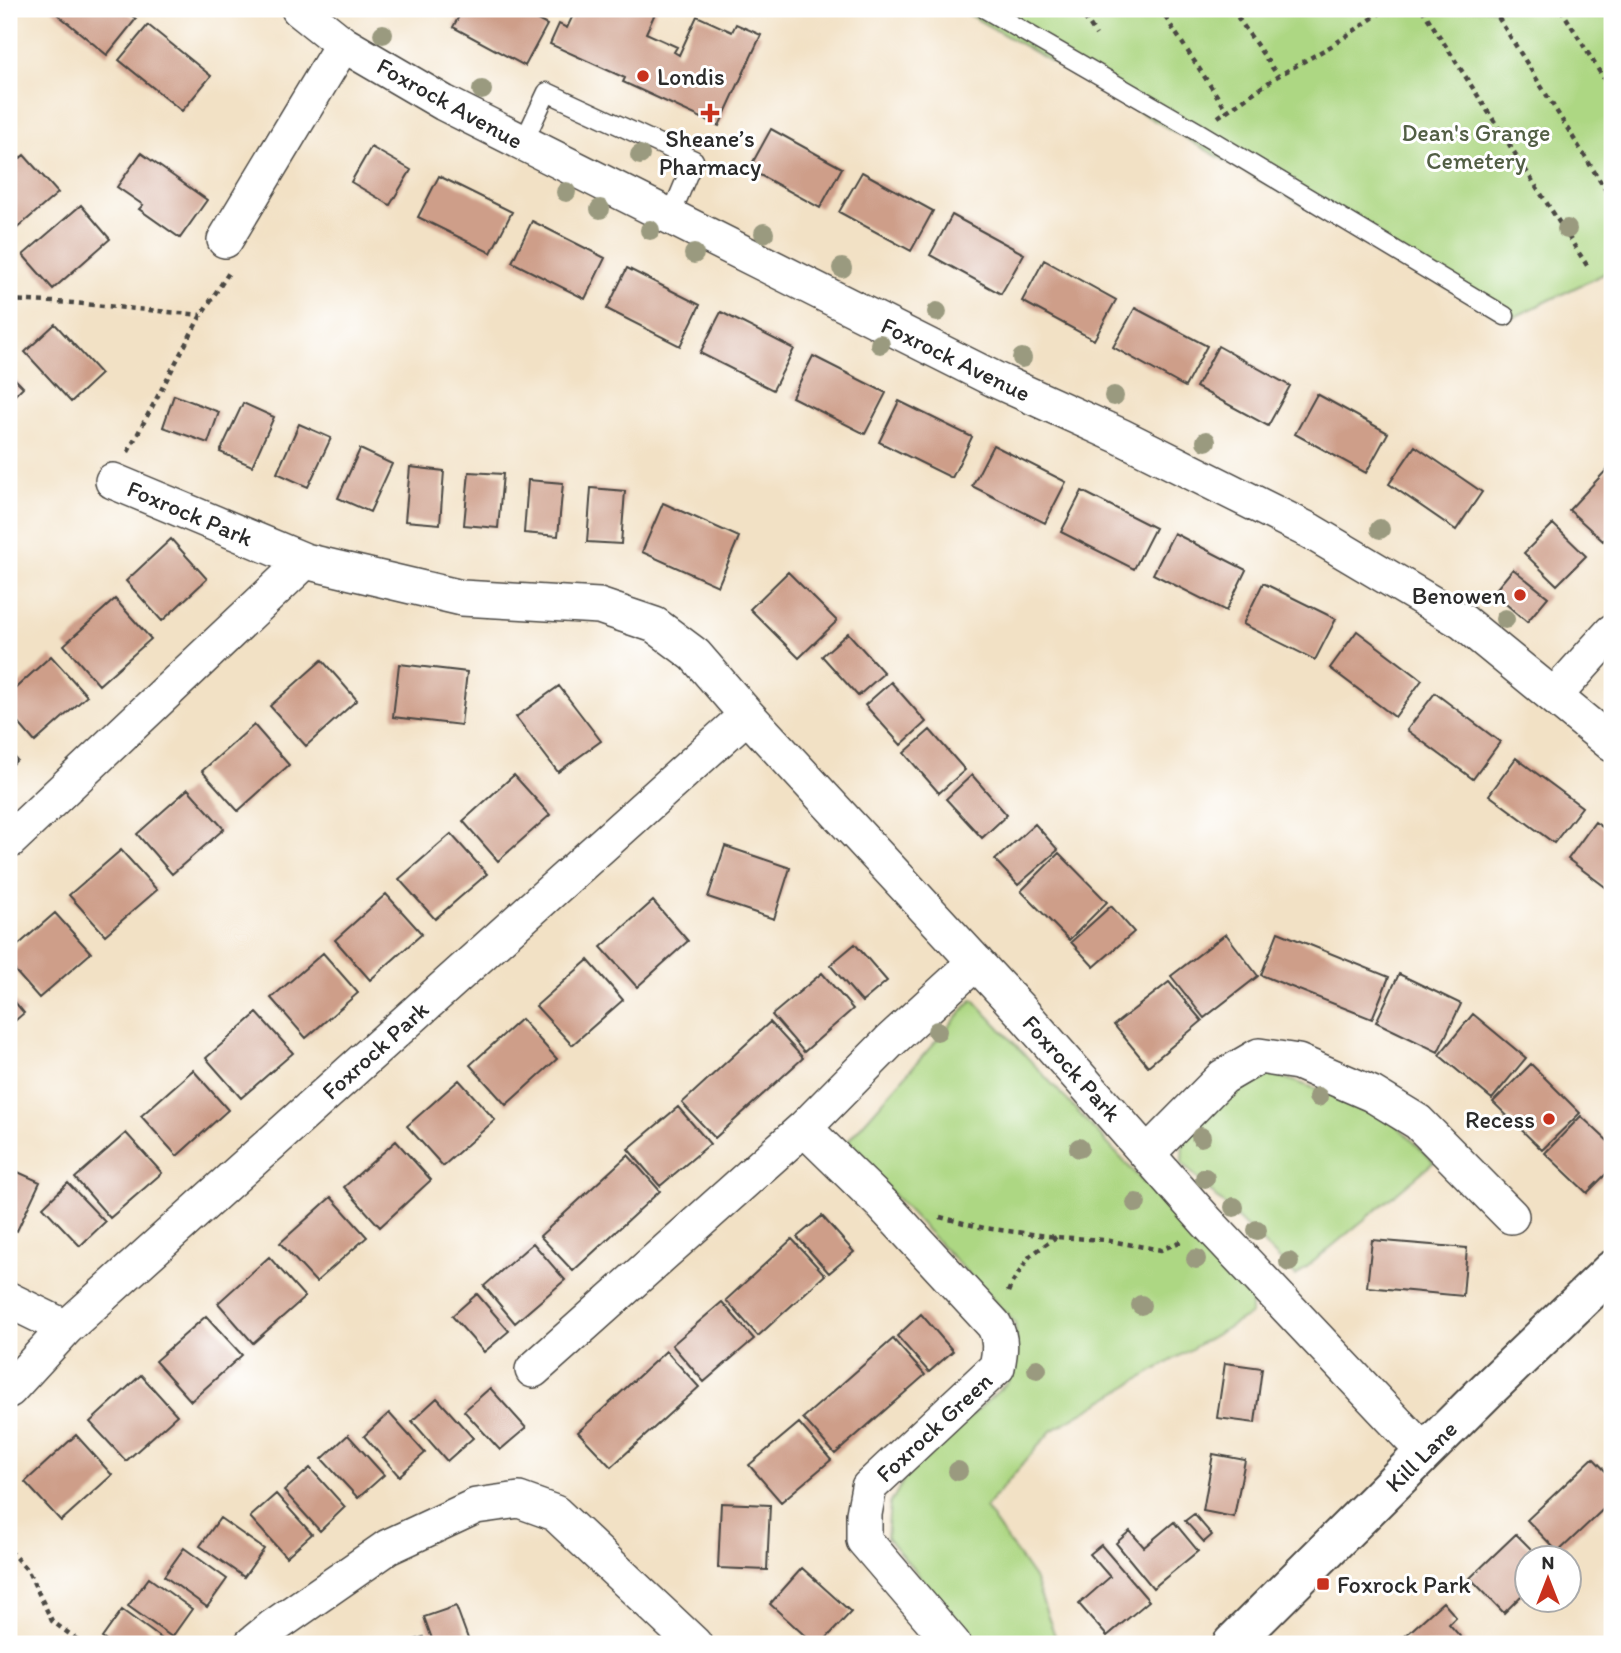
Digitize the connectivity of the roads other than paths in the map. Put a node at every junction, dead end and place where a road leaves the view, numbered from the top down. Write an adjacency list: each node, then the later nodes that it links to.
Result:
1 (299, 9): 3 (street, Foxrock Avenue)
2 (985, 9): 7 (lane)
3 (343, 44): 4 (street, Foxrock Avenue); 6 (street)
4 (523, 144): 5 (street, Foxrock Avenue); 5 (lane)
5 (670, 217): 11 (street, Foxrock Avenue)
6 (225, 240)
7 (1506, 316)
8 (113, 481): 9 (street, Foxrock Park)
9 (305, 561): 12 (street, Foxrock Park); 14 (street)
10 (1612, 632): 11 (street)
11 (1554, 696): 13 (street, Foxrock Avenue)
12 (747, 715): 15 (street, Foxrock Park); 21 (street, Foxrock Park)
13 (1612, 744)
14 (9, 841)
15 (976, 962): 16 (street); 17 (street, Foxrock Park)
16 (804, 1128): 22 (street); 27 (street, Foxrock Green)
17 (1148, 1153): 18 (street); 24 (street, Foxrock Park)
18 (1511, 1216)
19 (1612, 1270): 24 (main road, Kill Lane)
20 (9, 1300): 21 (street)
21 (66, 1328): 23 (street, Foxrock Park)
22 (533, 1370)
23 (9, 1390)
24 (1425, 1453): 28 (main road, Kill Lane)
25 (252, 1644): 26 (street)
26 (694, 1644)
27 (953, 1644)
28 (1232, 1644)

